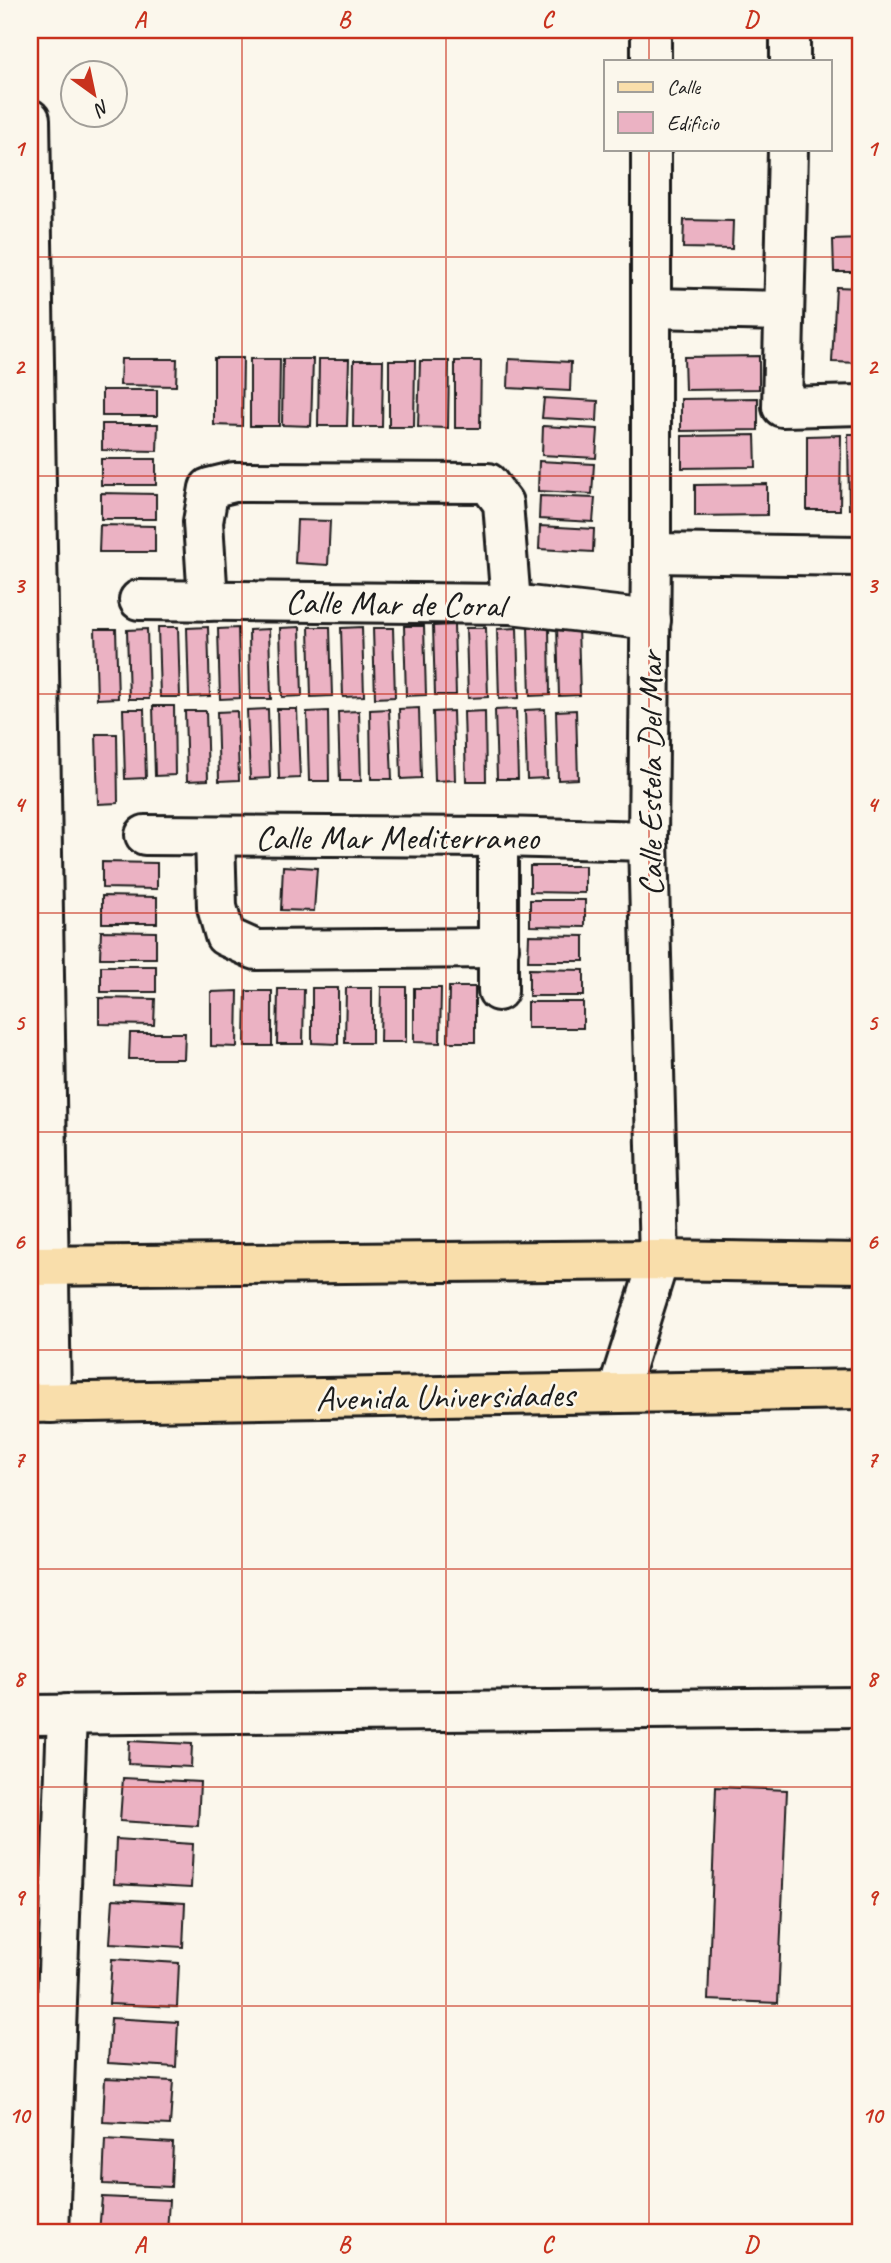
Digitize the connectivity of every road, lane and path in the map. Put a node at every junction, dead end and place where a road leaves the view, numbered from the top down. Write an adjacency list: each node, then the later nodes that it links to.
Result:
1 (651, 30): 3 (street)
2 (790, 30): 4 (street)
3 (651, 60)
4 (790, 60)
5 (30, 120): 25 (street)
6 (651, 150): 8 (street, Calle Estela Del Mar)
7 (788, 150): 9 (street)
8 (651, 308): 9 (street); 11 (street, Calle Estela Del Mar)
9 (784, 311): 10 (street)
10 (861, 405)
11 (651, 554): 12 (street); 16 (street, Calle Estela Del Mar)
12 (861, 556)
13 (139, 600): 14 (street, Calle Mar de Coral)
14 (208, 601): 15 (street, Calle Mar de Coral); 15 (street)
15 (511, 604): 16 (street, Calle Mar de Coral)
16 (651, 620): 20 (street, Calle Estela Del Mar)
17 (145, 835): 18 (street, Calle Mar Mediterraneo)
18 (215, 836): 19 (street, Calle Mar Mediterraneo); 21 (street)
19 (498, 836): 20 (street, Calle Mar Mediterraneo); 21 (street)
20 (648, 841): 23 (street, Calle Estela Del Mar)
21 (499, 948): 22 (street)
22 (498, 991)
23 (659, 1260): 24 (main road); 25 (main road); 27 (street, Calle Estela Del Mar)
24 (861, 1263)
25 (39, 1266): 28 (street)
26 (861, 1389): 27 (main road, Avenida Universidades)
27 (617, 1393): 28 (main road, Avenida Universidades)
28 (40, 1403)
29 (861, 1707): 30 (street)
30 (48, 1715): 31 (street)
31 (49, 2233)

